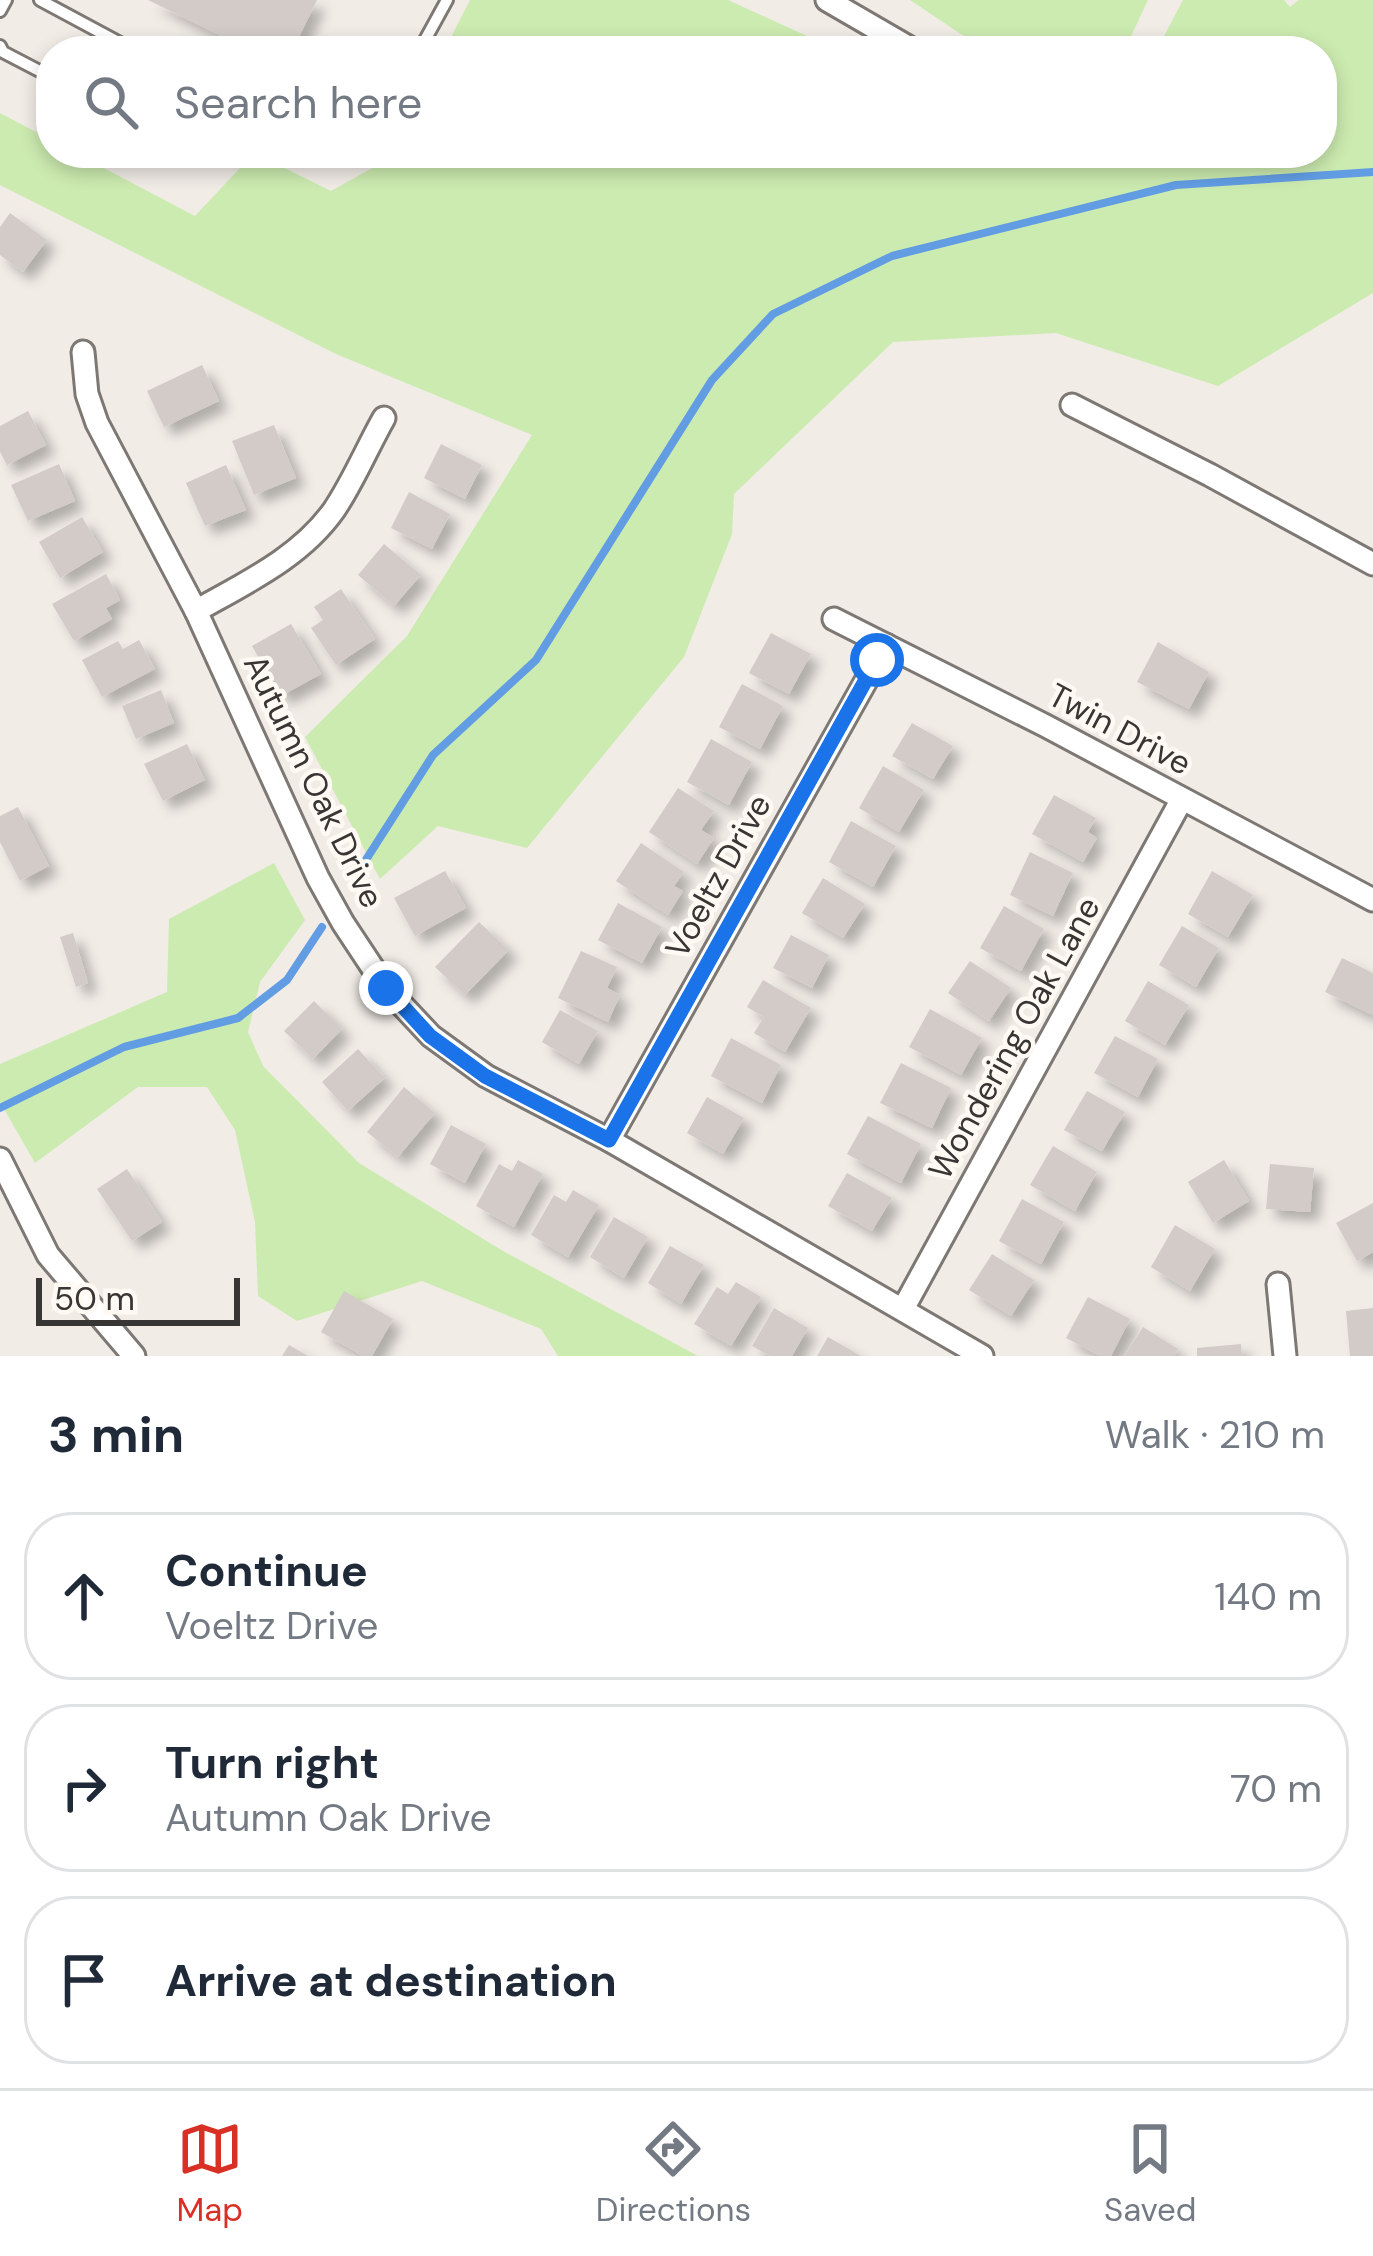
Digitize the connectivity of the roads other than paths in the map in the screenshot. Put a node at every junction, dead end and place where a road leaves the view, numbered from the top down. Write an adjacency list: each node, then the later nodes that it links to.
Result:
1 (6, 0): 5 (lane)
2 (40, 0): 6 (lane)
3 (447, 0): 7 (lane)
4 (827, 0): 8 (street)
5 (0, 11)
6 (107, 36)
7 (427, 36)
8 (889, 36)
9 (0, 46): 10 (lane)
10 (36, 69)
11 (83, 352): 15 (street, Autumn Oak Drive)
12 (1072, 405): 14 (street)
13 (384, 418): 15 (street)
14 (1373, 564)
15 (196, 611): 20 (street, Autumn Oak Drive)
16 (834, 619): 17 (street, Twin Drive)
17 (886, 645): 18 (street, Twin Drive); 20 (street, Voeltz Drive)
18 (1182, 799): 19 (street, Twin Drive); 23 (street, Wondering Oak Lane)
19 (1373, 900)
20 (609, 1140): 23 (street, Autumn Oak Drive)
21 (0, 1159): 24 (street)
22 (1278, 1284): 26 (street)
23 (903, 1310): 25 (street, Autumn Oak Drive)
24 (134, 1356)
25 (982, 1356)
26 (1285, 1356)

